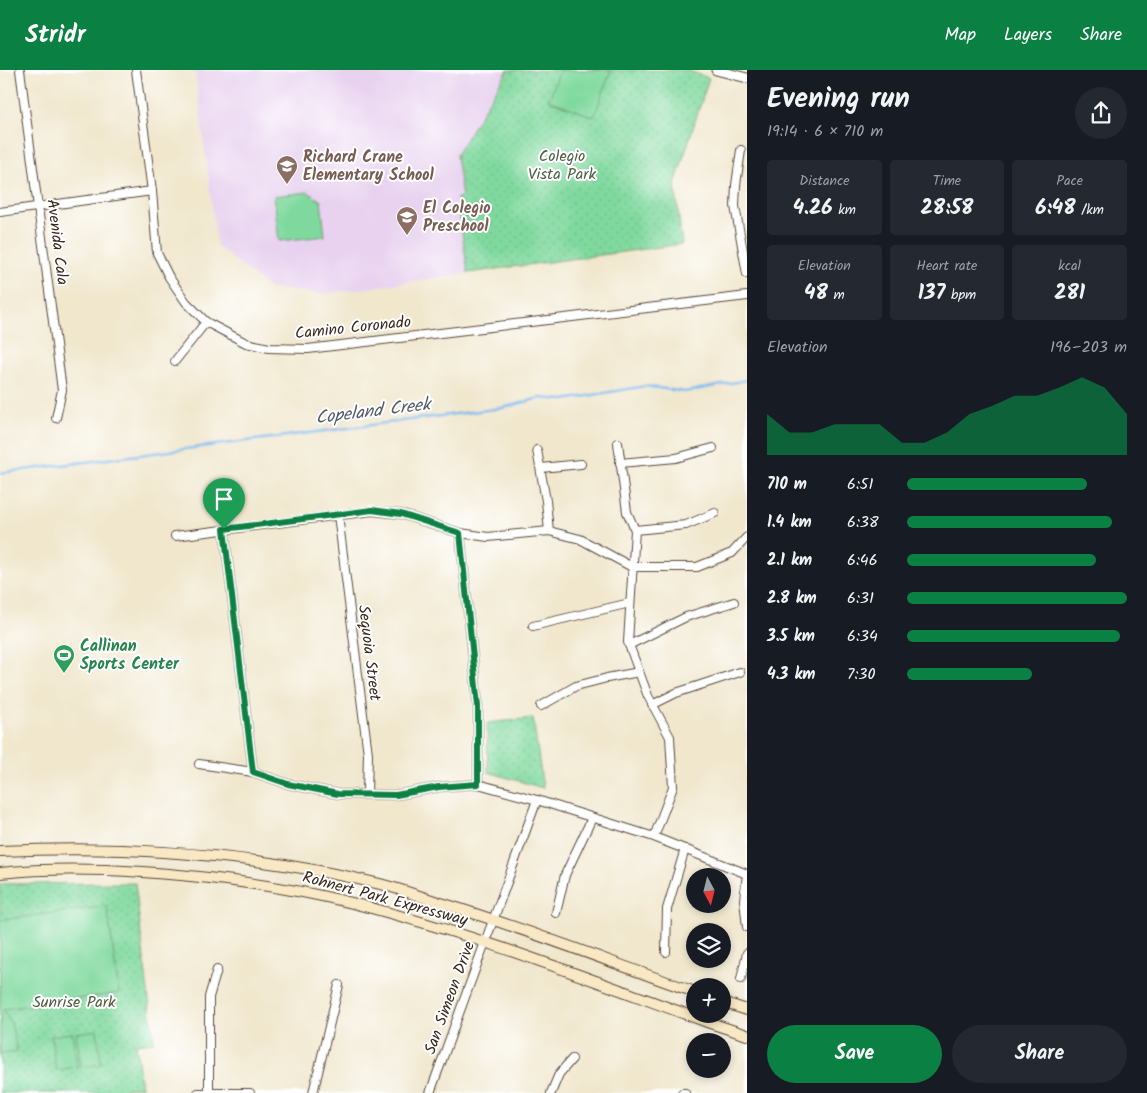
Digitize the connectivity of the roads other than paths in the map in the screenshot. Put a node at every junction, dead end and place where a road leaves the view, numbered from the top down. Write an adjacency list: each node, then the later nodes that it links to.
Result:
1 (20, 70): 7 (street, Avenida Cala)
2 (136, 70): 6 (street, Camino Coronado)
3 (716, 70): 4 (street)
4 (747, 78)
5 (741, 150): 9 (street)
6 (152, 191): 7 (street); 11 (street, Camino Coronado)
7 (38, 207): 8 (street); 13 (street, Avenida Cala)
8 (0, 212)
9 (747, 274)
10 (747, 296): 11 (street, Camino Coronado)
11 (206, 322): 12 (street)
12 (174, 361)
13 (56, 418)
14 (618, 443): 17 (street)
15 (713, 448): 17 (street)
16 (537, 450): 19 (street)
17 (620, 463): 23 (street)
18 (580, 464): 19 (street)
19 (541, 468): 24 (street)
20 (716, 513): 23 (street)
21 (338, 515): 22 (street); 25 (street); 40 (street, Sequoia Street)
22 (224, 529): 26 (street); 38 (street)
23 (635, 530): 28 (street)
24 (549, 531): 25 (street); 28 (street)
25 (460, 533): 39 (street)
26 (174, 536)
27 (747, 537): 28 (street)
28 (632, 567): 30 (street)
29 (734, 602): 32 (street)
30 (630, 603): 31 (street); 32 (street)
31 (534, 626)
32 (629, 645): 33 (street)
33 (639, 672): 35 (street); 36 (street)
34 (740, 672): 35 (street)
35 (652, 704): 43 (street)
36 (540, 706)
37 (199, 764): 38 (street)
38 (253, 772): 40 (street)
39 (478, 784): 40 (street); 41 (street)
40 (367, 794)
41 (537, 800): 42 (street); 49 (street, San Simeon Drive)
42 (592, 818): 43 (street); 48 (street)
43 (654, 837): 44 (street)
44 (685, 849): 47 (street); 52 (street)
45 (0, 851): 49 (main road, Rohnert Park Expressway)
46 (0, 873): 51 (main road, Rohnert Park Expressway)
47 (747, 874): 50 (street)
48 (556, 913)
49 (494, 919): 51 (street, San Simeon Drive); 57 (main road, Rohnert Park Expressway)
50 (747, 928)
51 (485, 941): 60 (main road, Rohnert Park Expressway); 66 (street, San Simeon Drive)
52 (666, 952)
53 (747, 953): 55 (street)
54 (217, 970): 62 (street)
55 (741, 979)
56 (339, 985): 65 (street)
57 (686, 989)
58 (731, 1005): 59 (main road)
59 (747, 1010)
60 (747, 1035)
61 (572, 1059): 67 (street)
62 (209, 1092): 63 (street); 64 (street)
63 (198, 1093)
64 (250, 1093)
65 (313, 1093)
66 (430, 1093)
67 (551, 1093)

